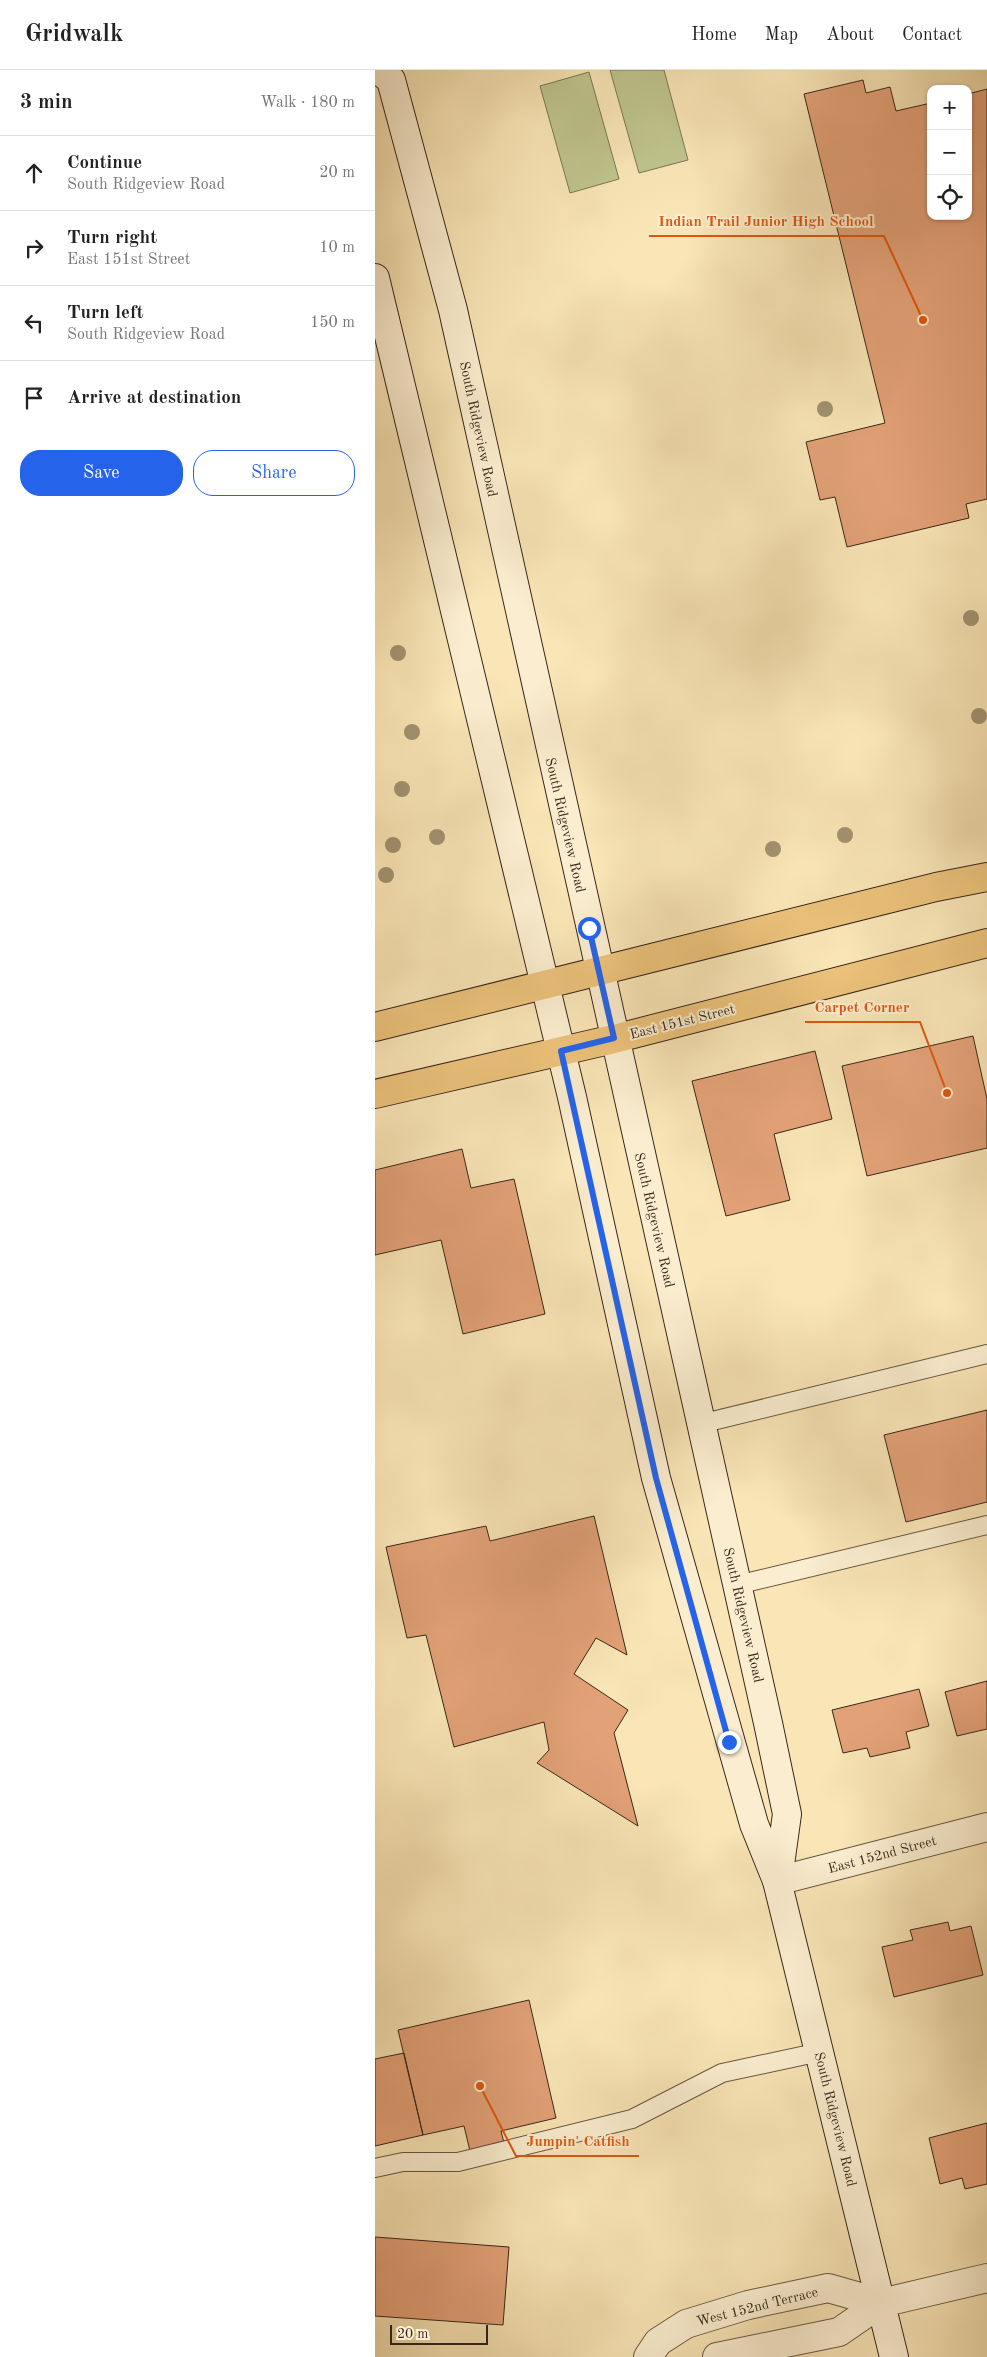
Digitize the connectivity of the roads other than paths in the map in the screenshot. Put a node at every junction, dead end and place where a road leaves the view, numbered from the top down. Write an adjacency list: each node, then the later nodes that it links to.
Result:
1 (379, 70): 5 (main road, South Ridgeview Road)
2 (375, 278): 6 (main road, South Ridgeview Road)
3 (987, 877): 5 (main road)
4 (987, 943): 8 (main road, East 151st Street)
5 (599, 971): 6 (main road); 8 (main road, South Ridgeview Road)
6 (545, 985): 7 (main road); 9 (main road, South Ridgeview Road)
7 (375, 1027)
8 (614, 1038): 9 (main road, East 151st Street); 12 (main road, South Ridgeview Road)
9 (561, 1051): 10 (main road, East 151st Street); 16 (main road, South Ridgeview Road)
10 (375, 1094)
11 (987, 1354): 12 (lane)
12 (701, 1424): 14 (main road, South Ridgeview Road)
13 (987, 1525): 14 (lane)
14 (737, 1586): 16 (main road, South Ridgeview Road)
15 (987, 1827): 16 (main road, East 152nd Street)
16 (777, 1881): 17 (main road, South Ridgeview Road)
17 (819, 2052): 18 (lane); 20 (main road, South Ridgeview Road)
18 (375, 2168)
19 (987, 2278): 20 (main road)
20 (881, 2303): 21 (main road, West 152nd Terrace); 22 (main road); 23 (main road, South Ridgeview Road)
21 (648, 2357)
22 (717, 2357)
23 (894, 2357)

